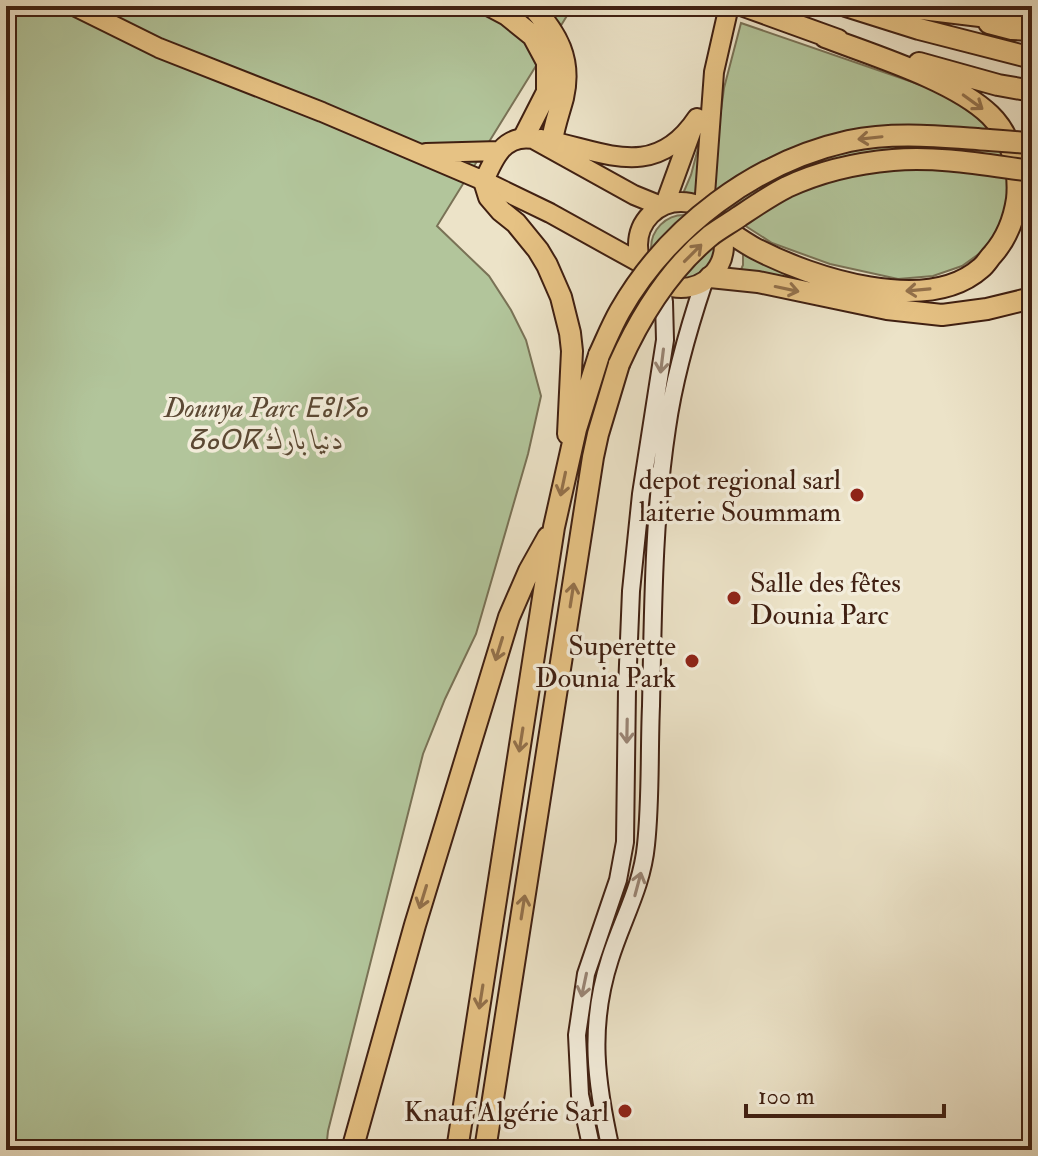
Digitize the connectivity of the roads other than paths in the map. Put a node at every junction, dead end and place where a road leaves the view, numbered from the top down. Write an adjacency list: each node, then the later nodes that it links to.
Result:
1 (74, 6): 19 (main road)
2 (490, 6): 16 (highway)
3 (532, 6): 16 (highway)
4 (729, 6): 13 (main road)
5 (744, 6): 11 (highway)
6 (846, 6): 12 (highway)
7 (897, 6): 8 (highway)
8 (941, 11): 9 (highway); 10 (highway)
9 (1032, 14)
10 (1032, 30)
11 (825, 37): 14 (highway); 24 (highway, one-way to 24)
12 (1032, 58)
13 (714, 72): 15 (main road); 23 (main road)
14 (1032, 91)
15 (697, 118): 16 (main road); 22 (main road)
16 (536, 139): 18 (main road); 22 (main road)
17 (1032, 144): 29 (highway, one-way to 29, bridge)
18 (499, 151): 19 (main road); 21 (main road)
19 (420, 153): 21 (main road)
20 (1032, 171): 33 (highway, one-way to 20, bridge)
21 (484, 181): 25 (main road); 29 (highway)
22 (663, 205): 23 (main road); 25 (main road)
23 (704, 208): 24 (main road)
24 (720, 226): 26 (main road)
25 (642, 264): 27 (main road)
26 (707, 280): 27 (main road); 28 (highway, one-way to 28); 35 (main road, one-way to 26)
27 (661, 284): 34 (main road, one-way to 34)
28 (1032, 298)
29 (570, 455): 30 (highway, one-way to 30)
30 (554, 527): 31 (highway, one-way to 31); 32 (highway, one-way to 32)
31 (352, 1150)
32 (457, 1150)
33 (485, 1150)
34 (592, 1150)
35 (611, 1150)

